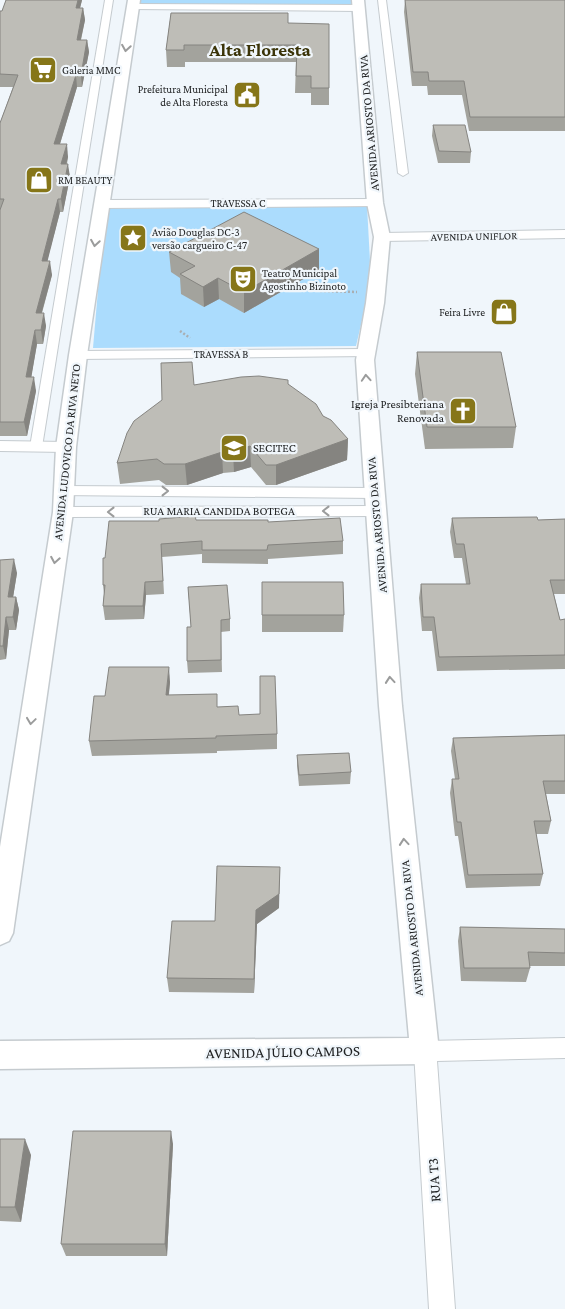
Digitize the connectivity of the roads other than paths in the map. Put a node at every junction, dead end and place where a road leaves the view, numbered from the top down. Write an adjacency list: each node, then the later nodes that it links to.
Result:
1 (109, 0): 13 (street)
2 (382, 0): 5 (street)
3 (134, 3): 4 (street); 7 (street, AVENIDA LUDOVICO DA RIVA NETO, one-way to 7)
4 (359, 4): 6 (street, AVENIDA ARIOSTO DA RIVA)
5 (402, 173)
6 (375, 203): 7 (street, TRAVESSA C); 9 (street, AVENIDA ARIOSTO DA RIVA)
7 (101, 204): 11 (street, AVENIDA LUDOVICO DA RIVA NETO, one-way to 11)
8 (565, 234): 9 (street, AVENIDA UNIFLOR)
9 (382, 237): 10 (street, AVENIDA ARIOSTO DA RIVA)
10 (365, 353): 11 (street, TRAVESSA B); 17 (street, AVENIDA ARIOSTO DA RIVA, one-way to 10)
11 (78, 355): 14 (street, AVENIDA LUDOVICO DA RIVA NETO)
12 (0, 446): 13 (street)
13 (36, 447): 14 (street)
14 (66, 447): 15 (street, AVENIDA LUDOVICO DA RIVA NETO)
15 (64, 490): 16 (street, RUA MARIA CANDIDA BOTEGA, one-way to 16); 19 (street, AVENIDA LUDOVICO DA RIVA NETO)
16 (237, 492): 17 (street, RUA MARIA CANDIDA BOTEGA); 18 (street)
17 (374, 502): 18 (street, RUA MARIA CANDIDA BOTEGA, one-way to 18); 22 (street, AVENIDA ARIOSTO DA RIVA, one-way to 17)
18 (235, 511): 19 (street, RUA MARIA CANDIDA BOTEGA, one-way to 19)
19 (63, 512): 20 (street, AVENIDA LUDOVICO DA RIVA NETO, one-way to 20)
20 (0, 933)
21 (565, 1048): 22 (street, AVENIDA JÚLIO CAMPOS)
22 (425, 1051): 23 (street, AVENIDA JÚLIO CAMPOS); 24 (street, RUA T3)
23 (0, 1055)
24 (442, 1309)

